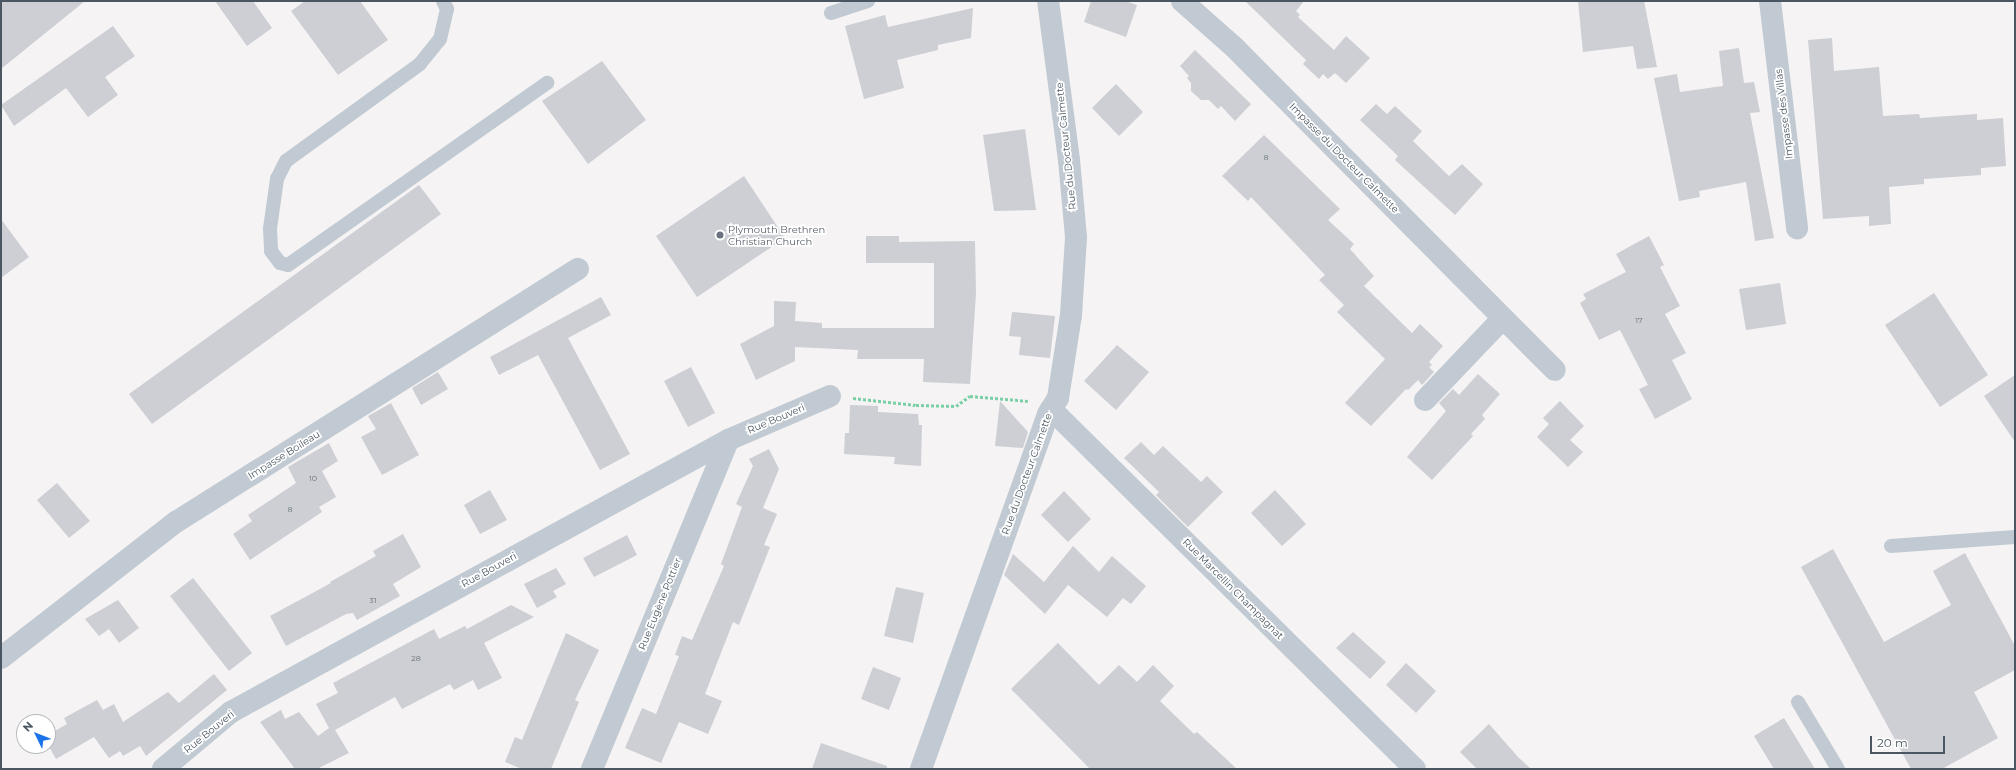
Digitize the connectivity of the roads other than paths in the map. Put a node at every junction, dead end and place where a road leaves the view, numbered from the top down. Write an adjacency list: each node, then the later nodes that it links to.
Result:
1 (443, 1): 7 (lane)
2 (868, 1): 6 (lane)
3 (1048, 1): 14 (street, Rue du Docteur Calmette)
4 (1182, 1): 10 (street, Impasse du Docteur Calmette)
5 (1770, 1): 8 (street, Impasse des Villas)
6 (831, 13)
7 (547, 83)
8 (1797, 228)
9 (578, 269): 18 (street, Impasse Boileau)
10 (1503, 318): 11 (street, Impasse du Docteur Calmette); 13 (street)
11 (1555, 370)
12 (830, 396): 15 (street, Rue Bouveri)
13 (1425, 400)
14 (1050, 412): 22 (street, Rue du Docteur Calmette); 23 (street, Rue Marcellin Champagnat)
15 (728, 440): 20 (street, Rue Bouveri); 21 (street, Rue Eugène Pottier)
16 (2015, 537): 17 (lane)
17 (1891, 546)
18 (1, 658)
19 (1798, 702): 24 (lane)
20 (163, 769)
21 (592, 769)
22 (921, 769)
23 (1415, 769)
24 (1838, 769)

